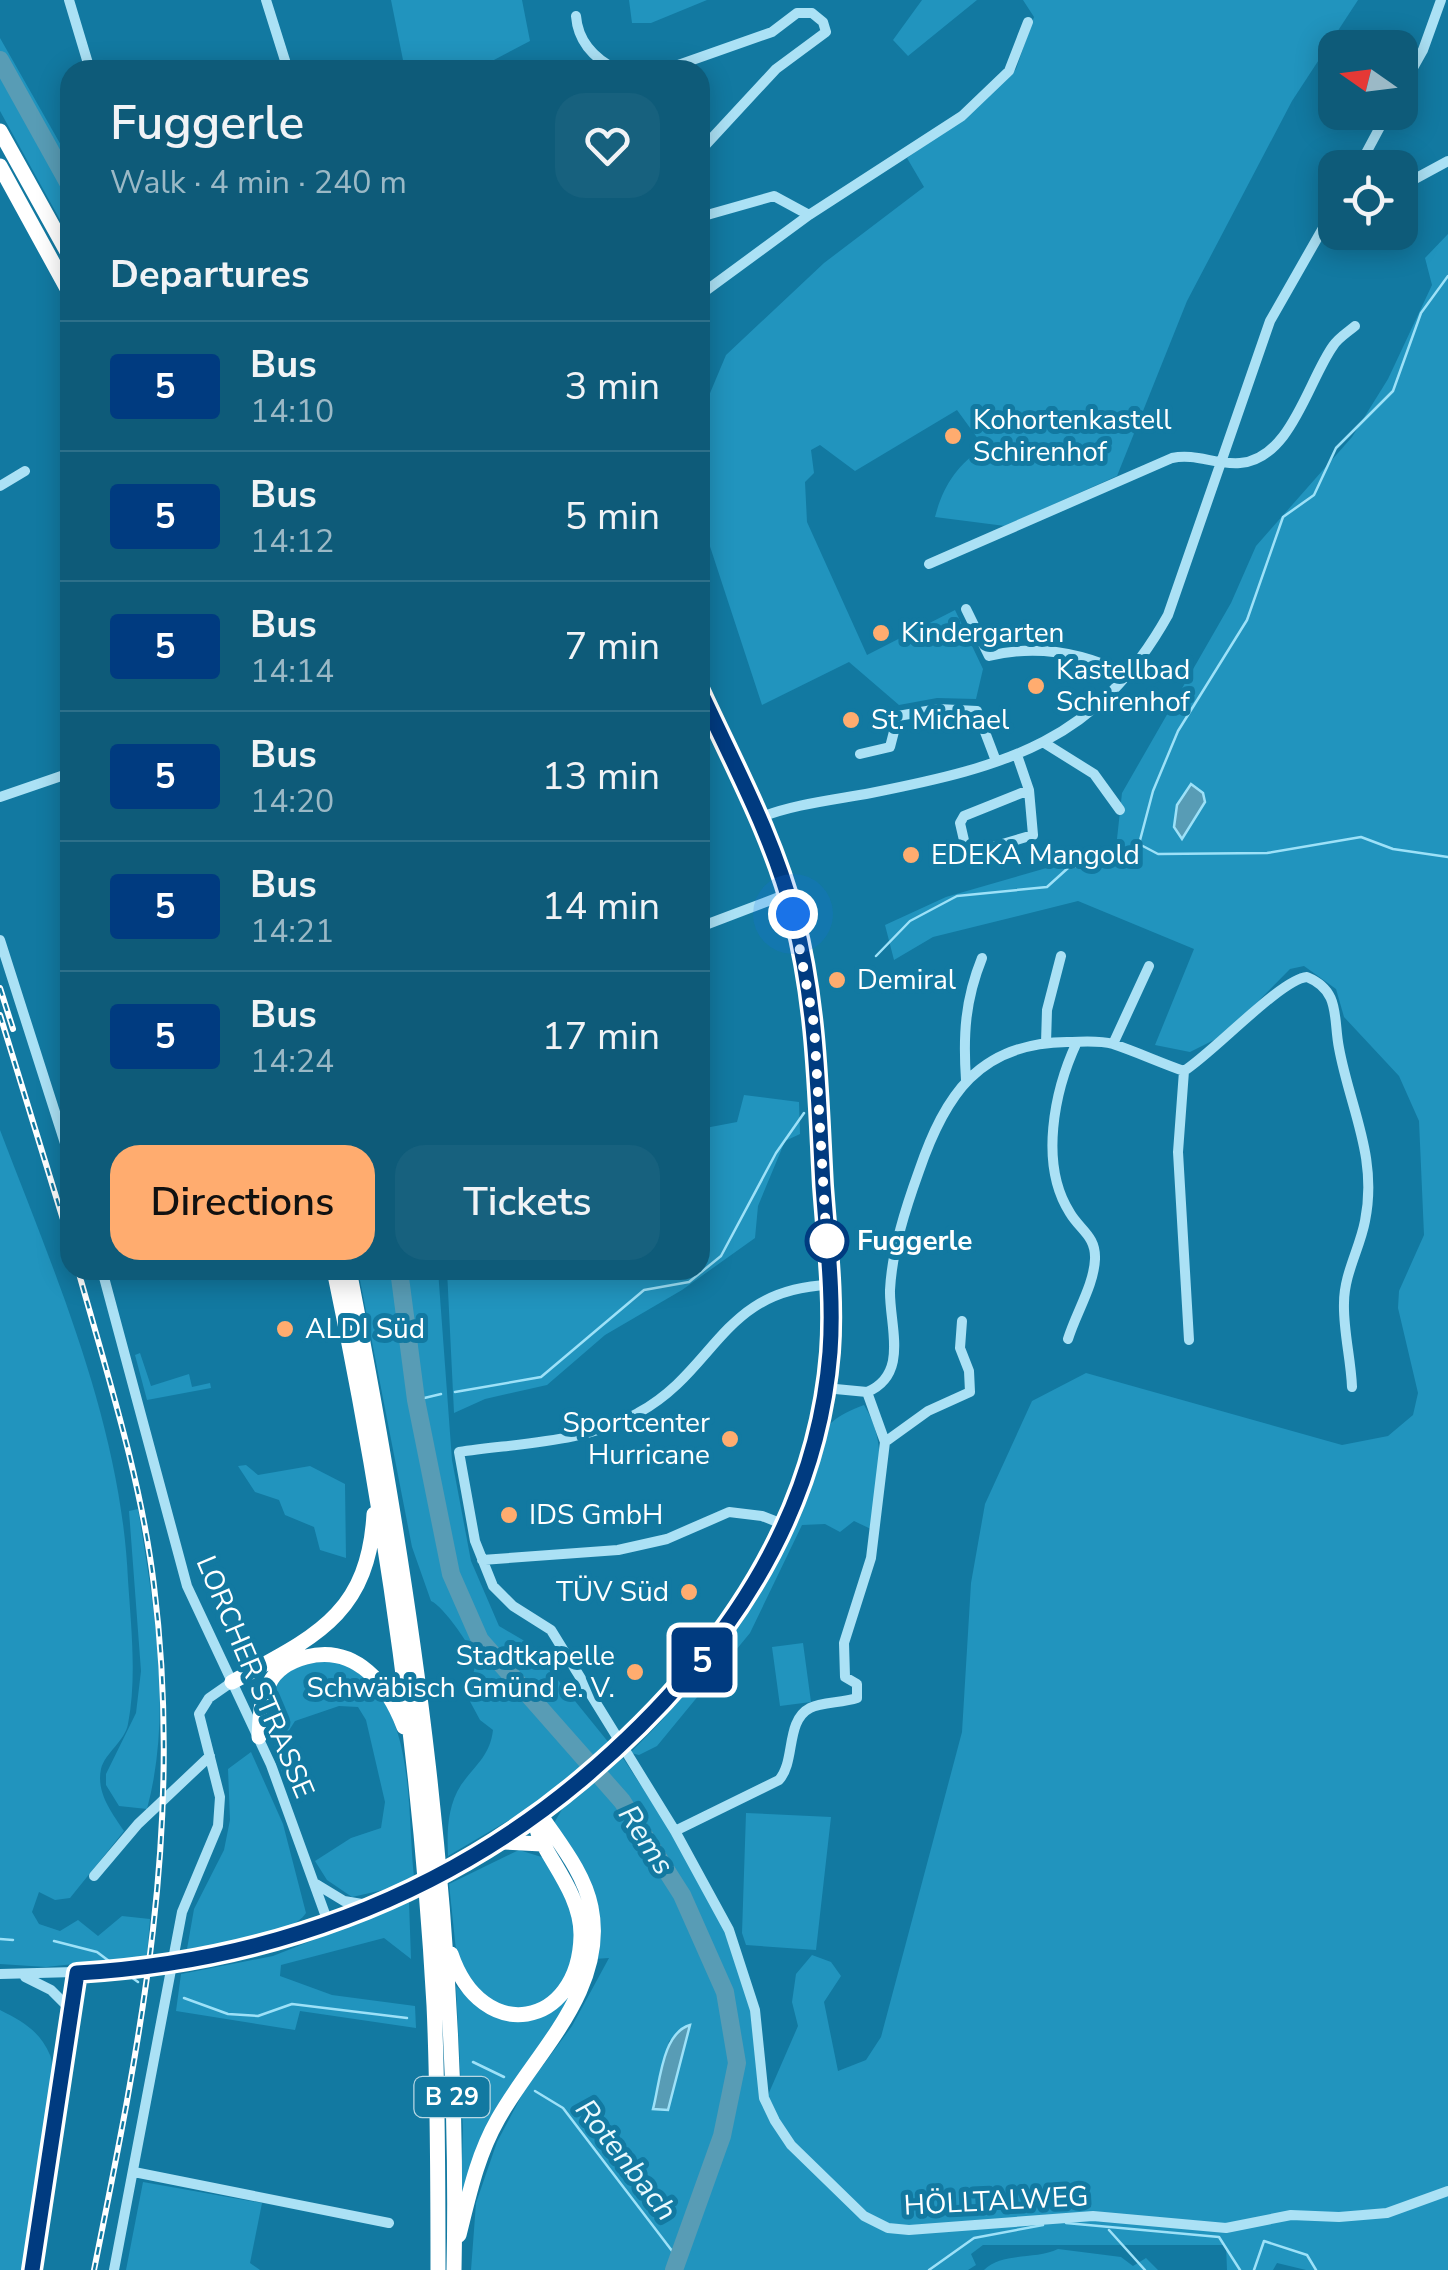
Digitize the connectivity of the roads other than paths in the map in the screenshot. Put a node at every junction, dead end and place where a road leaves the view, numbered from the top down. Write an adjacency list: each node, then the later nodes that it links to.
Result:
1 (68, 0): 7 (street)
2 (266, 0): 8 (street)
3 (1441, 0): 6 (street)
4 (576, 16): 9 (street)
5 (1028, 22): 17 (street)
6 (1418, 59)
7 (87, 60)
8 (285, 60)
9 (599, 60)
10 (692, 60): 12 (street)
11 (0, 130): 19 (highway)
12 (710, 140)
13 (1448, 162): 15 (street)
14 (0, 166): 20 (highway)
15 (1418, 178)
16 (710, 214): 17 (street)
17 (809, 215): 21 (street)
18 (1318, 237): 23 (street)
19 (60, 239)
20 (60, 276)
21 (710, 288)
22 (1355, 326): 23 (street)
23 (1220, 461): 26 (street); 28 (street)
24 (25, 471): 25 (street)
25 (0, 486)
26 (929, 564)
27 (966, 609): 28 (street)
28 (1128, 676): 30 (street)
29 (710, 713): 38 (street)
30 (1046, 744): 32 (street); 37 (street)
31 (860, 754): 33 (street)
32 (1017, 754): 33 (street); 35 (street)
33 (996, 761): 38 (street)
34 (60, 776): 36 (street)
35 (1029, 790): 35 (street)
36 (0, 797)
37 (1120, 810)
38 (759, 818): 39 (street)
39 (787, 894): 40 (street); 54 (street)
40 (710, 924)
41 (0, 940): 50 (street)
42 (1061, 956): 45 (street)
43 (982, 958): 49 (street)
44 (1149, 966): 47 (street)
45 (1046, 1042): 46 (street); 49 (street)
46 (1078, 1042): 47 (street); 56 (street)
47 (1113, 1044): 48 (street)
48 (1184, 1071): 57 (street); 58 (street)
49 (966, 1080): 60 (street)
50 (60, 1127)
51 (105, 1280): 66 (street, LORCHER STRASSE)
52 (336, 1280): 62 (highway, B 29)
53 (351, 1280): 78 (highway, B 29)
54 (829, 1285): 59 (street); 64 (street)
55 (962, 1320): 61 (street)
56 (1068, 1339)
57 (1189, 1340)
58 (1352, 1387)
59 (824, 1388): 60 (street); 63 (street)
60 (866, 1392): 61 (street)
61 (884, 1442): 71 (street)
62 (376, 1484): 66 (highway); 68 (highway, B 29)
63 (784, 1525): 64 (street); 70 (street, bridge)
64 (482, 1560): 71 (street, HÖLLTALWEG)
65 (278, 1671): 66 (highway); 67 (highway); 68 (highway)
66 (232, 1682): 67 (street, LORCHER STRASSE); 69 (street)
67 (258, 1737): 75 (street, LORCHER STRASSE)
68 (412, 1747): 89 (highway, B 29)
69 (210, 1756): 74 (street); 83 (street)
70 (541, 1813): 72 (street); 73 (highway); 86 (highway)
71 (675, 1831): 84 (street, HÖLLTALWEG)
72 (502, 1842): 73 (highway); 76 (street, bridge)
73 (542, 1844): 78 (highway)
74 (94, 1876)
75 (315, 1884): 76 (street); 77 (street, LORCHER STRASSE)
76 (376, 1907): 77 (street)
77 (330, 1926): 79 (street, bridge)
78 (446, 1936): 86 (highway, B 29)
79 (77, 1973): 81 (street); 82 (street)
80 (0, 1974): 81 (street)
81 (19, 1975): 82 (street)
82 (72, 2011): 87 (street)
83 (134, 2172): 85 (street); 88 (street)
84 (1448, 2191)
85 (389, 2223)
86 (454, 2264)
87 (32, 2270)
88 (114, 2270)
89 (438, 2270)

